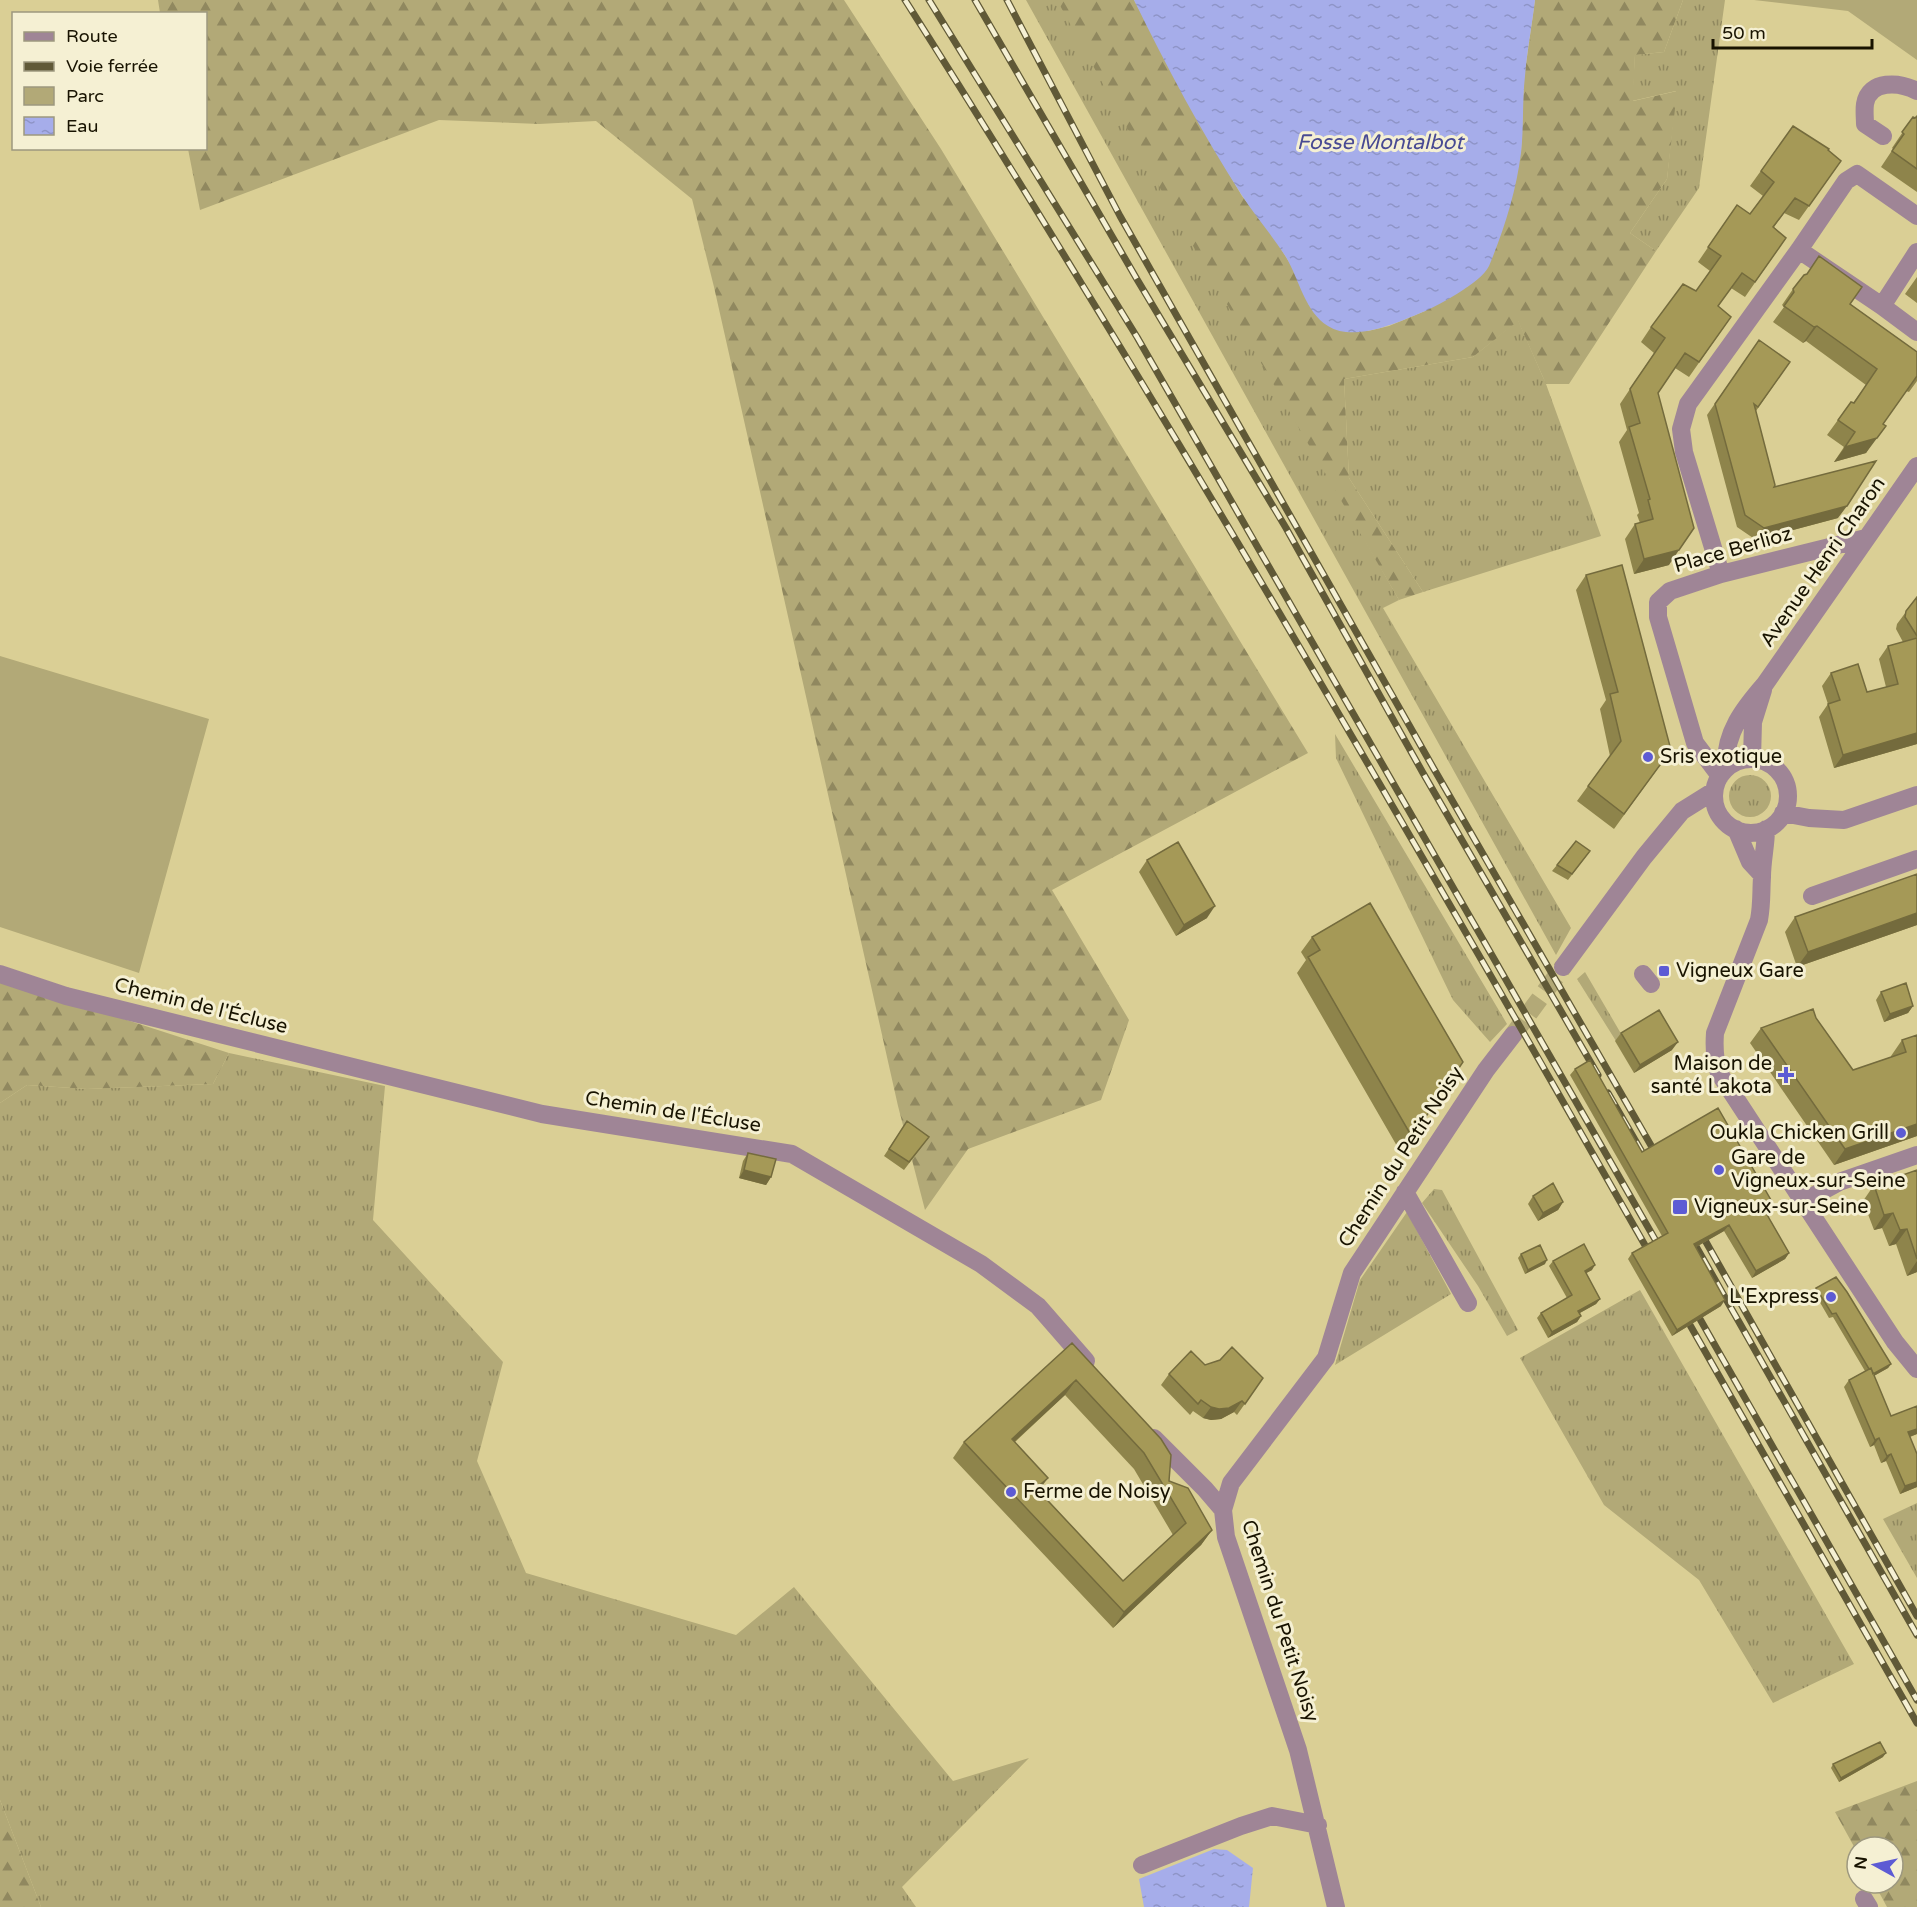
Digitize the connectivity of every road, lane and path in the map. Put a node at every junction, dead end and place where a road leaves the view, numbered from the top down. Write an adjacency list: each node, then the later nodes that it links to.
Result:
1 (1917, 91): 2 (street)
2 (1883, 136)
3 (1917, 216): 4 (street)
4 (1799, 250): 6 (street); 10 (street)
5 (1917, 252): 6 (street)
6 (1882, 306): 7 (street)
7 (1917, 332)
8 (1917, 466): 9 (street, Avenue Henri Charon)
9 (1866, 538): 10 (street, Place Berlioz); 11 (street, Avenue Henri Charon)
10 (1721, 574): 13 (street, Place Berlioz)
11 (1765, 684): 12 (street, Avenue Henri Charon); 13 (street, Avenue Henri Charon)
12 (1752, 759): 13 (street); 15 (street)
13 (1720, 778): 16 (street); 21 (street)
14 (1917, 795): 15 (street)
15 (1783, 813): 17 (street)
16 (1736, 829): 17 (street); 19 (street)
17 (1766, 829): 19 (street)
18 (1917, 859): 20 (street)
19 (1761, 875): 26 (street)
20 (1812, 896)
21 (1563, 967)
22 (0, 974): 29 (street, Chemin de l'Écluse)
23 (1513, 1035): 25 (street, Chemin du Petit Noisy)
24 (1917, 1155): 26 (street)
25 (1405, 1192): 27 (street); 31 (street, Chemin du Petit Noisy)
26 (1804, 1201): 28 (street)
27 (1468, 1303)
28 (1917, 1369)
29 (1098, 1374)
30 (1142, 1426): 31 (street)
31 (1223, 1510): 32 (street, Chemin du Petit Noisy)
32 (1317, 1825): 33 (street); 34 (street, Chemin du Petit Noisy)
33 (1142, 1865)
34 (1336, 1907)

